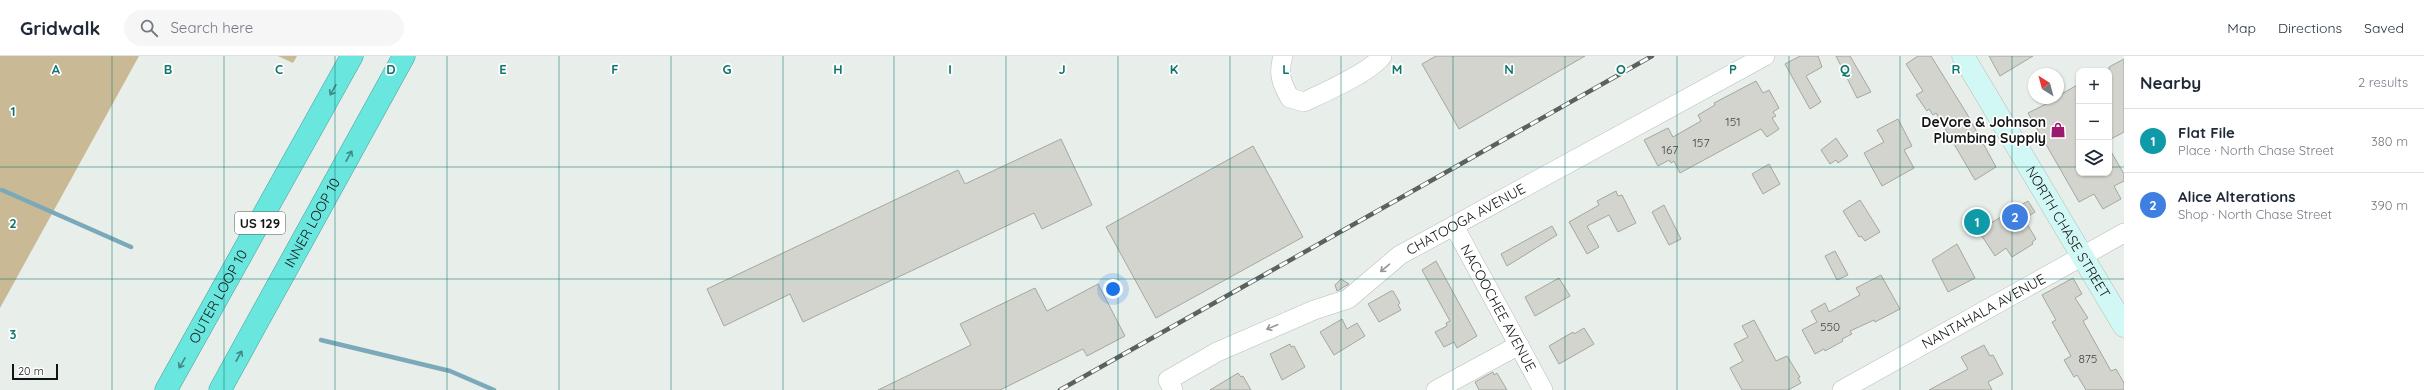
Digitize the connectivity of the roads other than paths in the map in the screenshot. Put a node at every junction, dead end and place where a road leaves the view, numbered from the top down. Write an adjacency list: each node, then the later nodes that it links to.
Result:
1 (352, 56): 13 (highway, OUTER LOOP 10 / US 129, one-way to 13)
2 (404, 56): 14 (highway, INNER LOOP 10 / US 129, one-way to 2)
3 (1283, 56): 4 (street)
4 (1382, 56)
5 (1765, 56): 7 (street, CHATOOGA AVENUE)
6 (1963, 56): 9 (main road, NORTH CHASE STREET)
7 (1454, 226): 11 (street, NACOOCHEE AVENUE); 12 (street, CHATOOGA AVENUE, one-way to 12)
8 (2124, 233): 9 (street, NANTAHALA AVENUE)
9 (2084, 255): 10 (main road, NORTH CHASE STREET); 17 (street, NANTAHALA AVENUE)
10 (2124, 326)
11 (1519, 345): 15 (street); 16 (street, NACOOCHEE AVENUE)
12 (1171, 385)
13 (166, 390)
14 (220, 390)
15 (1436, 390)
16 (1543, 390)
17 (1842, 390)

